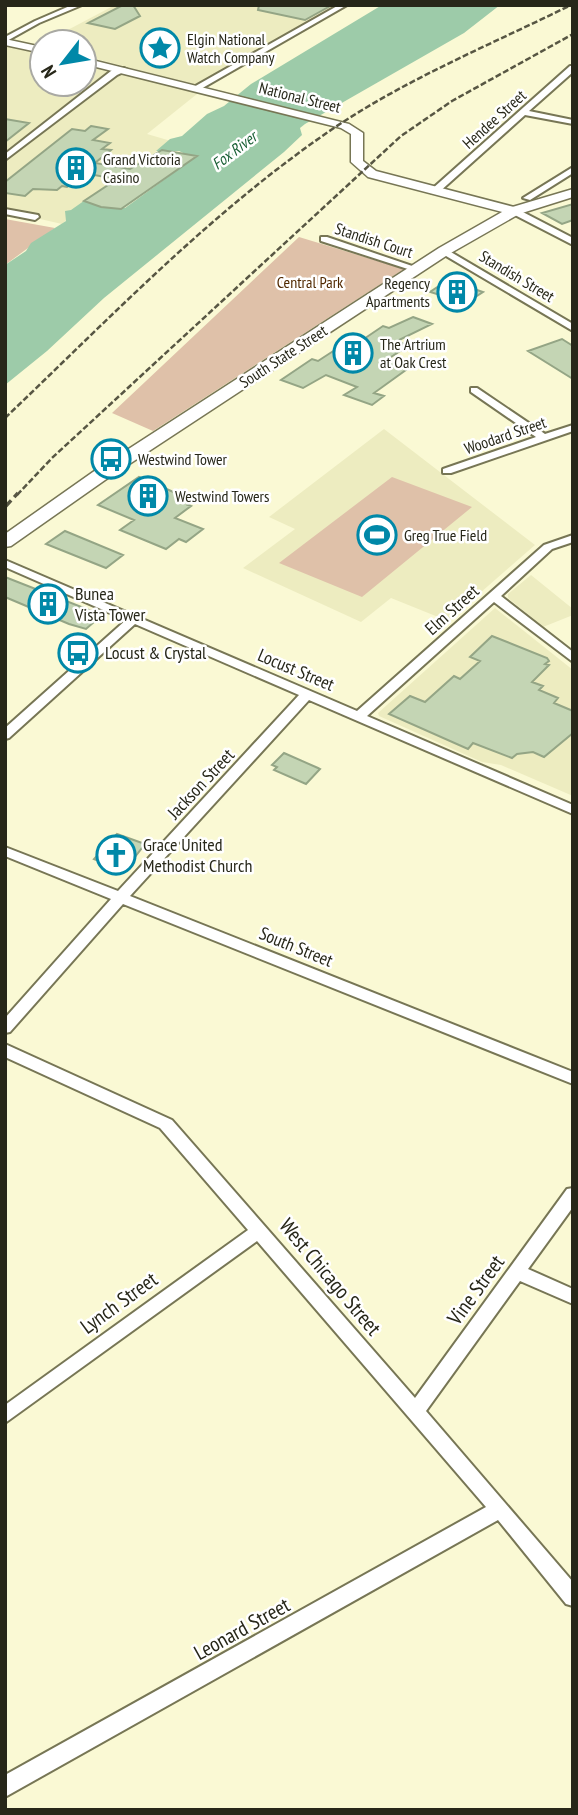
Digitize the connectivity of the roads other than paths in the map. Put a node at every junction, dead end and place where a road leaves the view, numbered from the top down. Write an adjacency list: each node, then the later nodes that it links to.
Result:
1 (79, 5): 3 (street)
2 (344, 5): 8 (street)
3 (5, 41): 4 (street)
4 (28, 47)
5 (98, 65): 7 (street, National Street)
6 (573, 68): 9 (street, Hendee Street)
7 (117, 71): 8 (street, National Street); 11 (street)
8 (195, 88): 13 (street, National Street)
9 (523, 112): 10 (street); 13 (street, Hendee Street)
10 (573, 122)
11 (5, 158)
12 (573, 169): 15 (street)
13 (435, 191): 17 (street, National Street)
14 (573, 193): 17 (main road, South State Street)
15 (527, 198)
16 (5, 211): 18 (street)
17 (514, 211): 20 (street); 21 (main road, South State Street)
18 (35, 217)
19 (324, 239): 22 (street, Standish Court)
20 (573, 242)
21 (444, 251): 22 (main road, South State Street); 23 (street, Standish Street)
22 (417, 268): 29 (main road, South State Street)
23 (571, 325)
24 (474, 390): 26 (street)
25 (573, 428): 26 (street, Woodard Street)
26 (544, 438): 27 (street, Woodard Street)
27 (447, 471)
28 (573, 538): 31 (street, Elm Street)
29 (5, 542)
30 (5, 563): 32 (street, Locust Street)
31 (494, 596): 33 (street); 35 (street, Elm Street)
32 (134, 619): 34 (street, Locust Street); 36 (street)
33 (573, 658)
34 (307, 694): 35 (street, Locust Street); 39 (street, Jackson Street)
35 (358, 716): 37 (street, Locust Street)
36 (5, 735)
37 (573, 810)
38 (5, 851): 39 (street, South Street)
39 (121, 897): 40 (street, Jackson Street); 42 (street, South Street)
40 (5, 1028)
41 (5, 1050): 44 (street, West Chicago Street)
42 (573, 1079)
43 (573, 1194): 45 (street, Vine Street)
44 (260, 1230): 47 (street, West Chicago Street); 48 (street, Lynch Street)
45 (518, 1272): 46 (street); 47 (street, Vine Street)
46 (573, 1297)
47 (415, 1412): 49 (street, West Chicago Street)
48 (5, 1415)
49 (500, 1509): 50 (street, West Chicago Street); 51 (street, Leonard Street)
50 (573, 1597)
51 (5, 1787)

